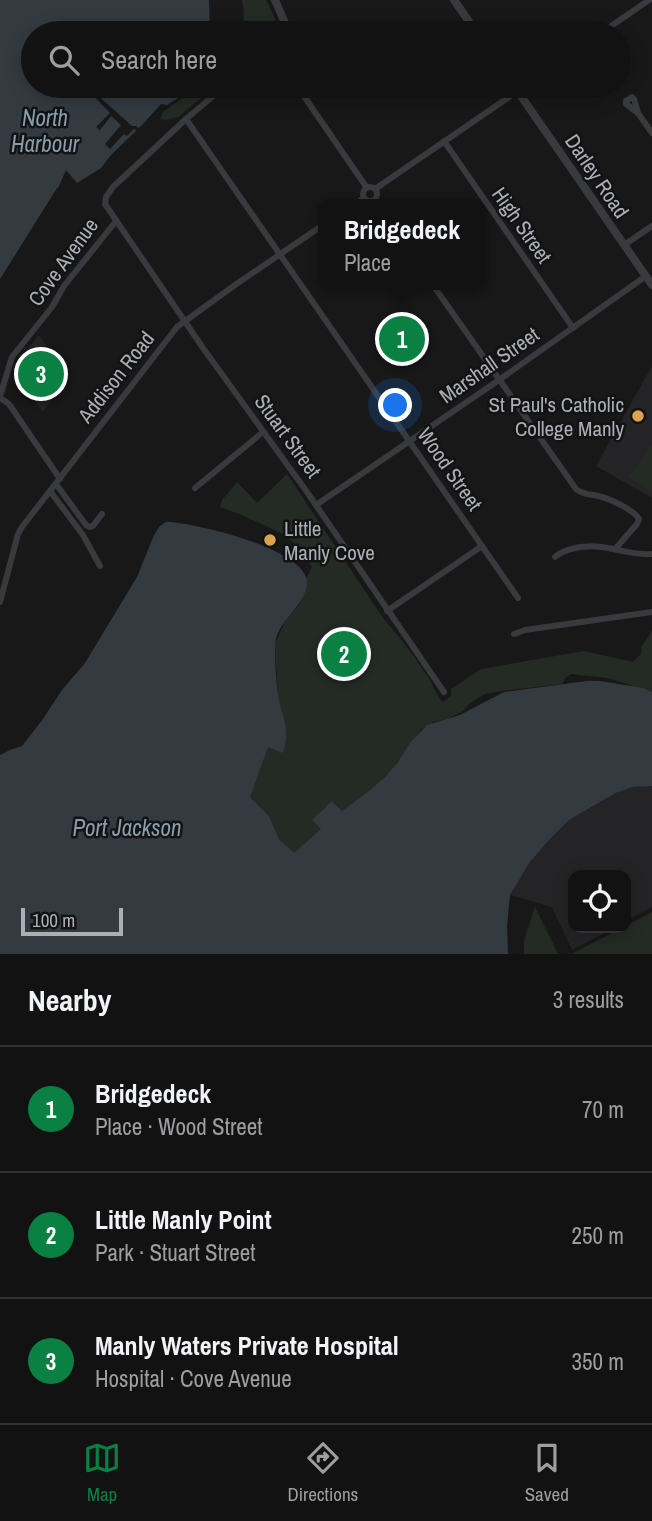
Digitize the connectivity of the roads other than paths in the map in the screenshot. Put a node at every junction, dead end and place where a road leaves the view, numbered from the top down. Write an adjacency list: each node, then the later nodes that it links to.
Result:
1 (275, 0): 4 (street)
2 (454, 0): 5 (street)
3 (649, 0): 6 (street)
4 (284, 21)
5 (469, 21)
6 (618, 21)
7 (211, 98): 12 (street)
8 (306, 98): 15 (street)
9 (504, 98): 14 (street)
10 (526, 98): 23 (street, Darley Road)
11 (638, 113): 13 (street)
12 (186, 119): 20 (street, Stuart Street); 24 (street, Wood Street)
13 (652, 133)
14 (444, 141): 15 (street); 18 (street, High Street)
15 (371, 188): 16 (street); 17 (street)
16 (364, 198)
17 (376, 199)
18 (484, 199)
19 (486, 202): 29 (street, High Street)
20 (116, 221): 28 (street, Stuart Street); 31 (street, Cove Avenue)
21 (652, 226): 23 (street)
22 (318, 228): 24 (street, Addison Road)
23 (624, 245): 25 (street, Darley Road)
24 (280, 255): 28 (street, Addison Road); 33 (street, Wood Street)
25 (646, 276): 26 (street, Darley Road); 29 (street, Marshall Street)
26 (652, 285)
27 (436, 290): 30 (street)
28 (185, 321): 32 (street, Stuart Street); 34 (street, Addison Road)
29 (573, 328): 30 (street, Marshall Street)
30 (499, 380): 33 (street, Marshall Street); 40 (street)
31 (0, 397): 34 (street)
32 (262, 432): 35 (street); 37 (street, Stuart Street)
33 (410, 441): 37 (street, Marshall Street); 39 (street, Wood Street)
34 (58, 482): 36 (street, Addison Road); 38 (street)
35 (195, 488)
36 (50, 491): 43 (street); 45 (street, Addison Road)
37 (316, 505): 46 (street, Stuart Street)
38 (103, 514)
39 (482, 546): 44 (street, Wood Street); 46 (street)
40 (615, 549): 41 (street); 42 (street)
41 (652, 554)
42 (555, 558)
43 (100, 566)
44 (518, 597)
45 (0, 602)
46 (387, 611): 49 (street, Stuart Street)
47 (652, 612): 48 (street)
48 (514, 634)
49 (444, 692)

